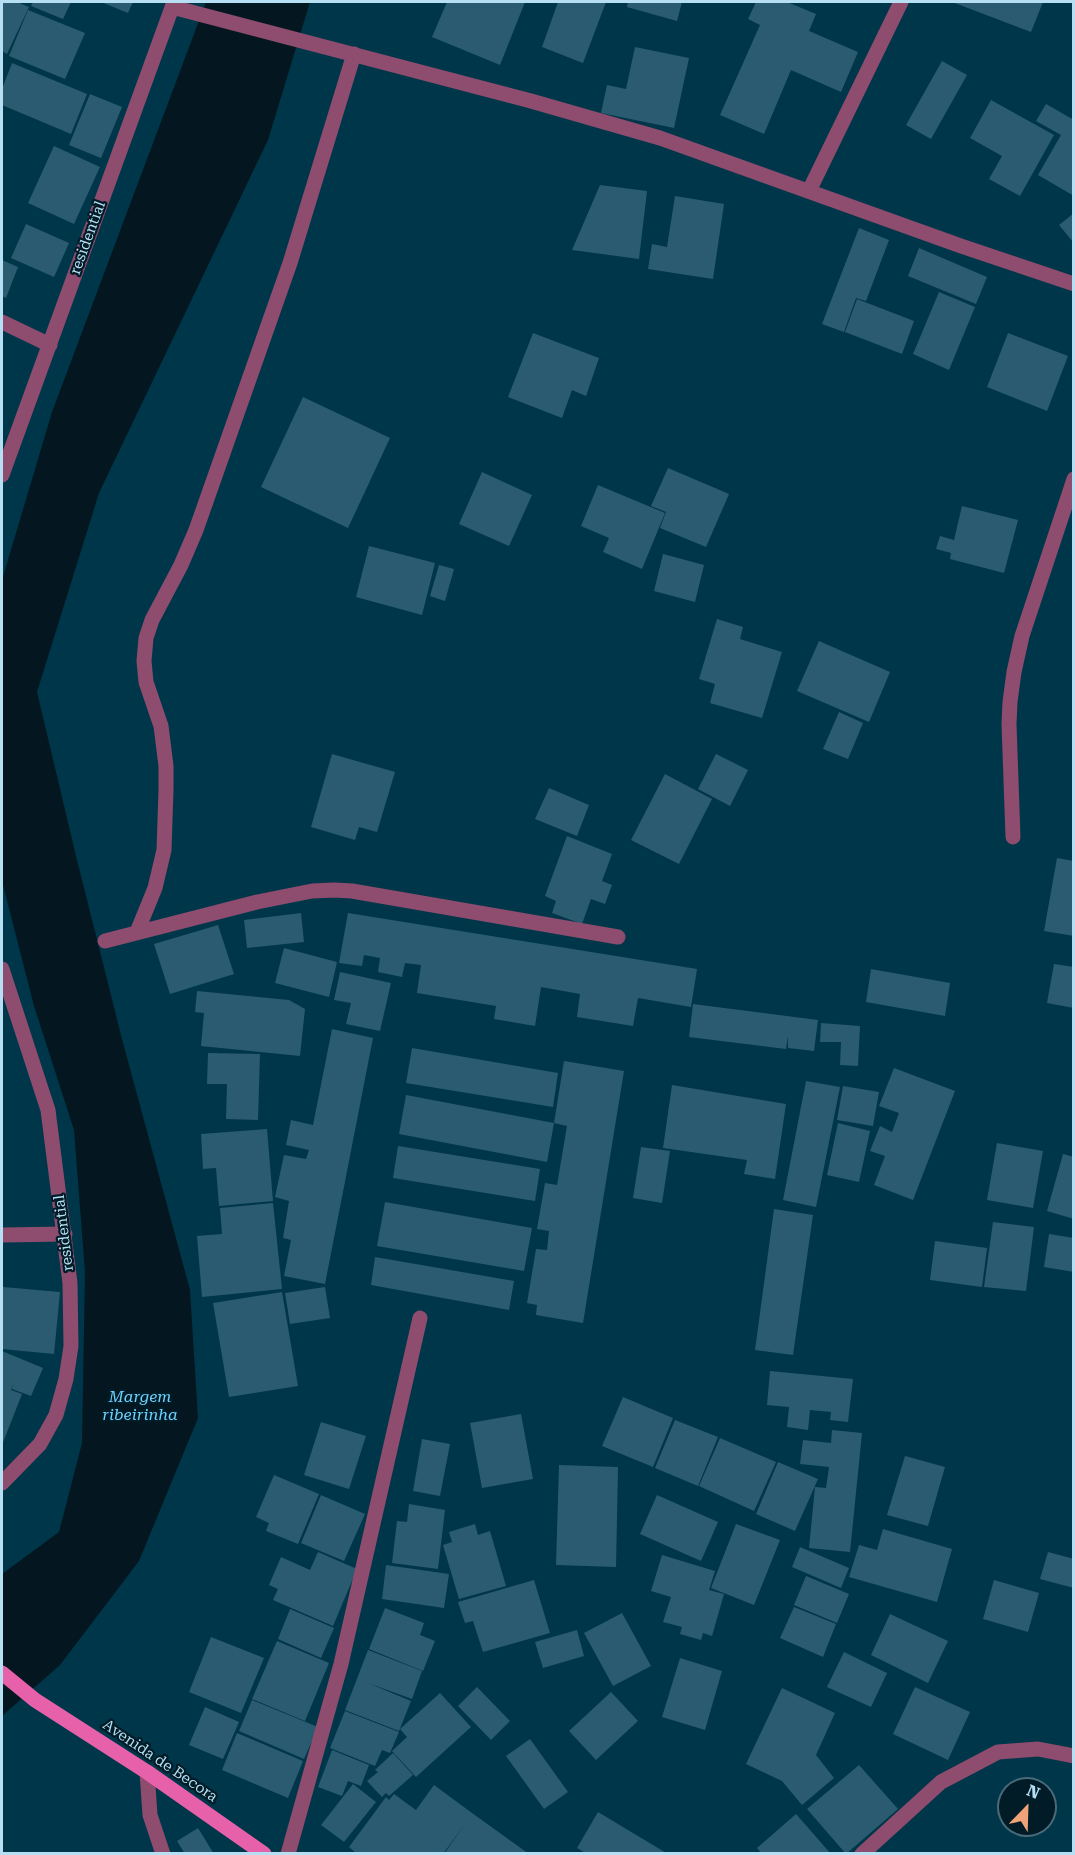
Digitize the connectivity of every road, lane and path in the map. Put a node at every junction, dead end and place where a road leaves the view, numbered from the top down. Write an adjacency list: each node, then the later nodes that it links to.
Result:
1 (901, 2): 4 (street)
2 (173, 4): 3 (street); 7 (street, residential)
3 (354, 54): 4 (street); 11 (street)
4 (809, 191): 5 (street)
5 (1074, 284)
6 (2, 321): 7 (street)
7 (50, 345): 8 (street, residential)
8 (2, 475)
9 (1074, 479): 10 (street)
10 (1013, 837)
11 (137, 932): 12 (street); 13 (street)
12 (618, 937)
13 (105, 941)
14 (2, 969): 15 (street, residential)
15 (65, 1234): 16 (street); 18 (street, residential)
16 (2, 1236)
17 (420, 1318): 24 (street)
18 (2, 1484)
19 (2, 1672): 21 (main road, Avenida de Becora)
20 (1074, 1756): 25 (street)
21 (147, 1772): 22 (street); 23 (main road, Avenida de Becora)
22 (163, 1854)
23 (264, 1854)
24 (288, 1854)
25 (862, 1854)

